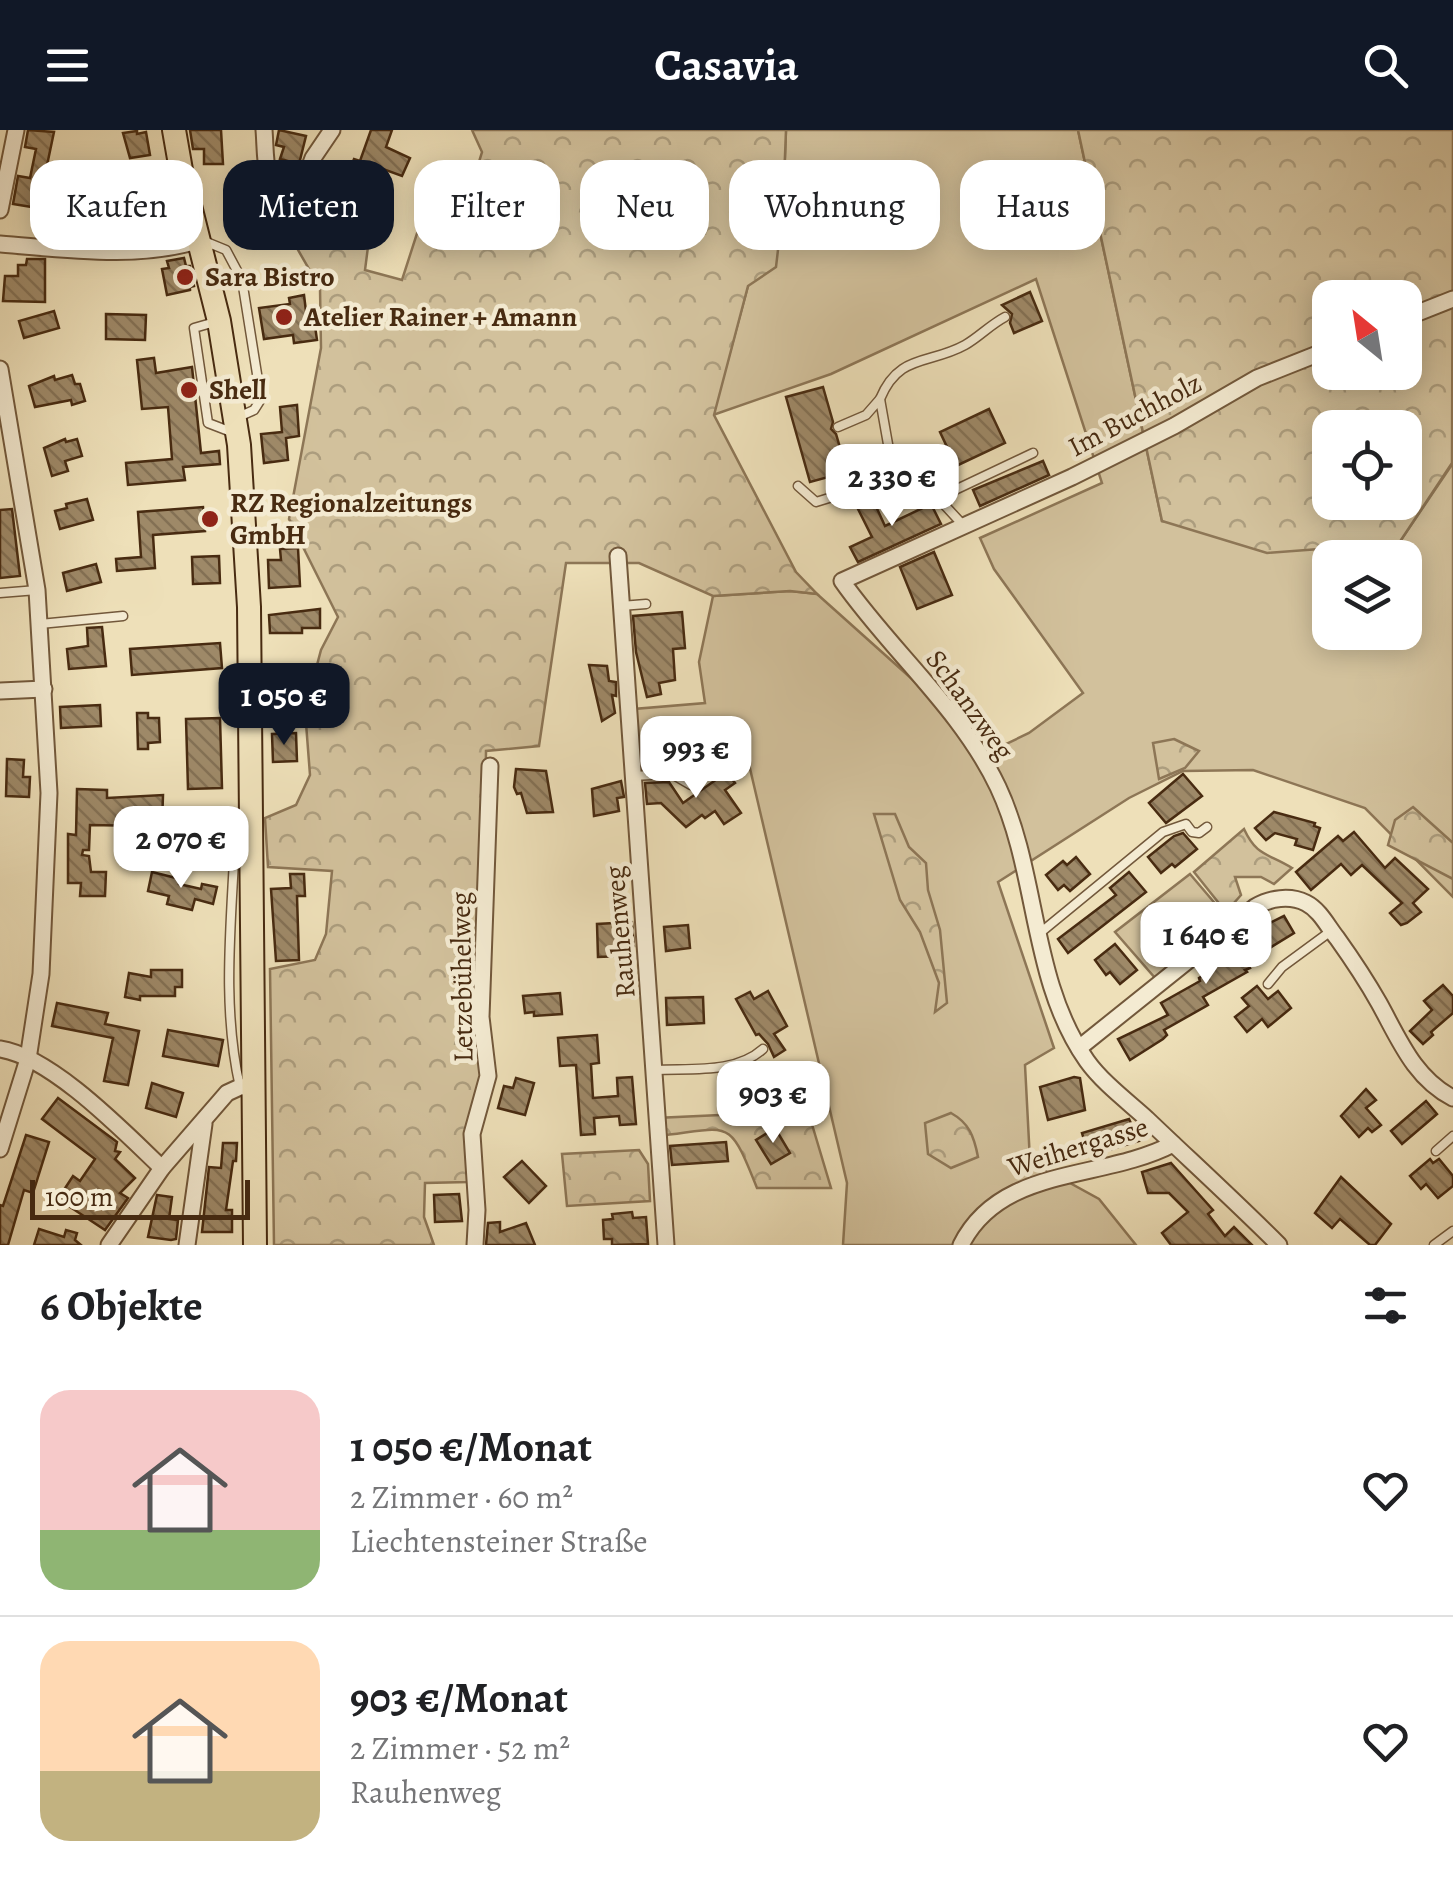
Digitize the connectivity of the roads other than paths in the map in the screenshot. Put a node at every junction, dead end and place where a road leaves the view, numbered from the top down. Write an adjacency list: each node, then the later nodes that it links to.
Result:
1 (16, 130): 6 (street)
2 (174, 130): 5 (main road)
3 (264, 130): 4 (street)
4 (332, 130)
5 (179, 160)
6 (0, 210)
7 (203, 241): 18 (lane)
8 (0, 244): 9 (street)
9 (30, 246)
10 (202, 250): 18 (main road)
11 (1453, 299): 12 (street)
12 (1422, 311)
13 (1005, 318): 16 (lane)
14 (1312, 357): 24 (street, Im Buchholz)
15 (0, 368): 17 (street)
16 (880, 399): 19 (lane); 21 (lane)
17 (4, 412): 27 (street)
18 (236, 426): 47 (main road)
19 (838, 427)
20 (1032, 453): 23 (lane, Im Buchholz)
21 (894, 478): 22 (lane); 23 (lane)
22 (798, 486)
23 (938, 498): 24 (lane)
24 (963, 525): 26 (street, Im Buchholz)
25 (618, 556): 30 (street, Rauhenweg)
26 (842, 582): 40 (street, Schanzweg)
27 (37, 590): 28 (lane); 32 (street)
28 (0, 593)
29 (646, 604): 30 (lane)
30 (621, 606): 36 (street, Rauhenweg)
31 (122, 616): 32 (lane)
32 (40, 624): 33 (street)
33 (44, 689): 34 (street); 45 (street)
34 (0, 691)
35 (490, 766): 59 (street, Letzebühelweg)
36 (632, 776): 37 (lane); 46 (street, Rauhenweg)
37 (692, 785)
38 (1206, 827): 40 (lane)
39 (1331, 930): 41 (lane); 42 (street); 48 (street)
40 (1038, 934): 42 (street, Schanzweg)
41 (1268, 984)
42 (1079, 1048): 51 (street, Schanzweg)
43 (763, 1049): 46 (lane)
44 (0, 1050): 45 (street)
45 (28, 1059): 52 (street); 54 (street)
46 (656, 1070): 60 (street, Rauhenweg)
47 (247, 1087): 49 (street); 58 (main road)
48 (1453, 1098)
49 (204, 1124): 54 (street); 57 (street)
50 (1453, 1136): 53 (lane)
51 (1173, 1144): 61 (street, Weihergasse); 62 (street, Schanzweg)
52 (0, 1149)
53 (1436, 1151)
54 (162, 1168): 56 (street)
55 (1453, 1232): 63 (lane)
56 (109, 1245)
57 (187, 1245)
58 (255, 1245)
59 (475, 1245)
60 (666, 1245)
61 (961, 1245)
62 (1279, 1245)
63 (1434, 1245)

